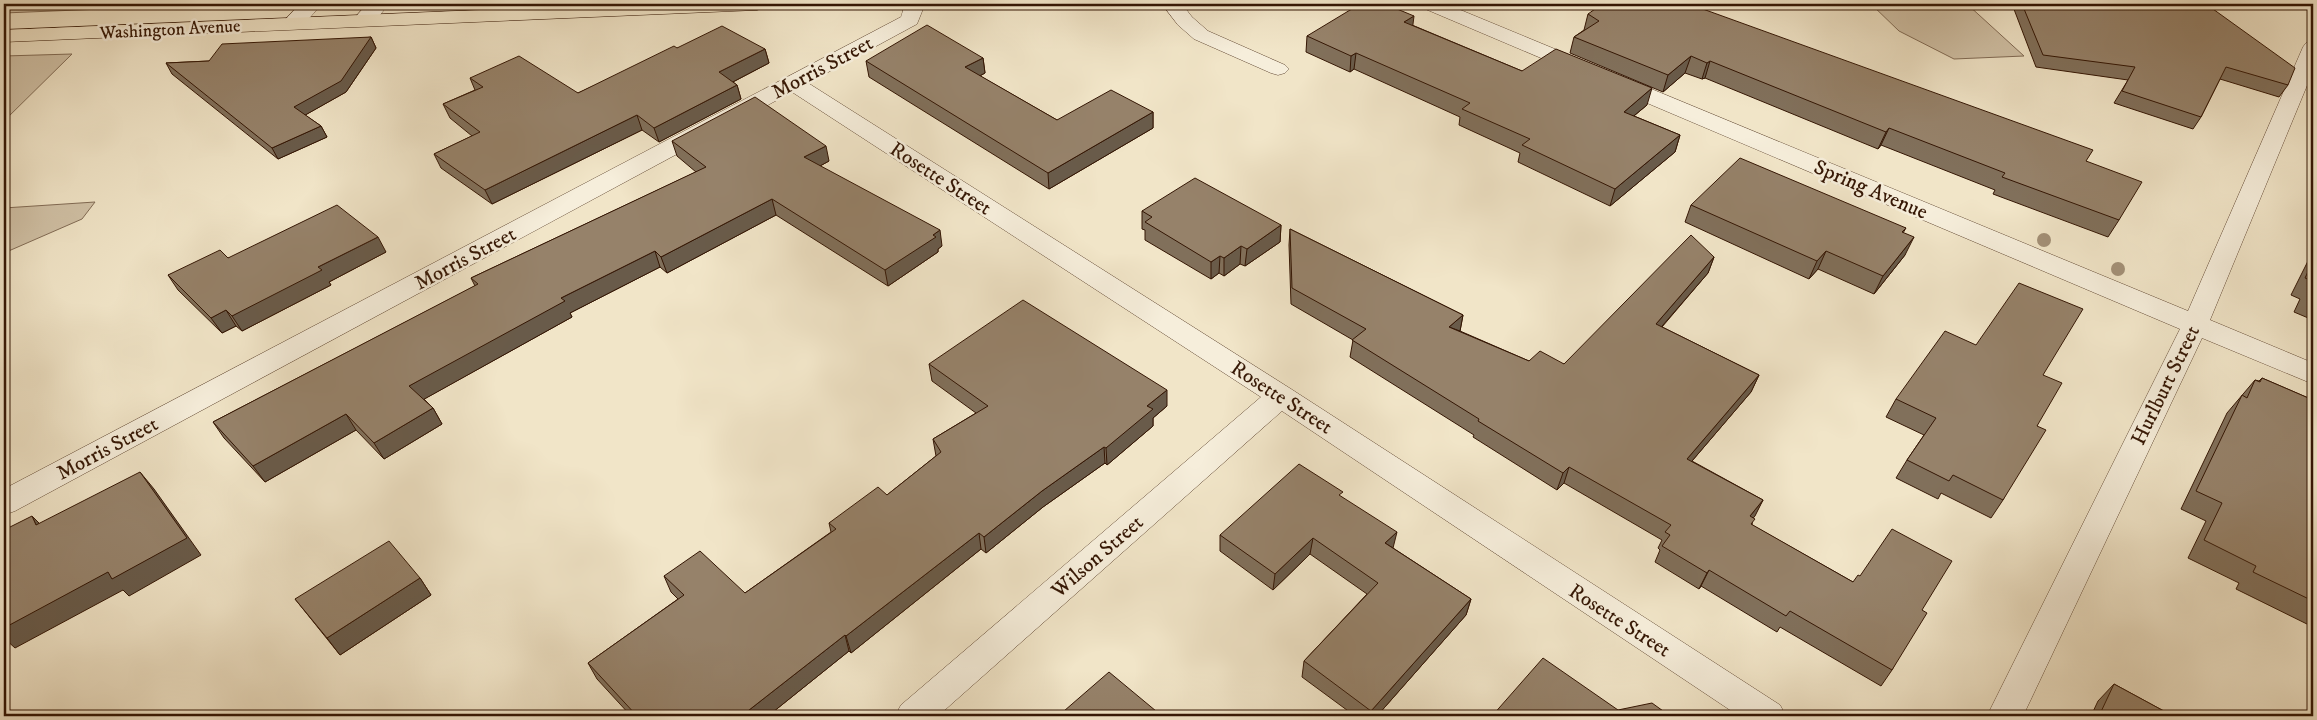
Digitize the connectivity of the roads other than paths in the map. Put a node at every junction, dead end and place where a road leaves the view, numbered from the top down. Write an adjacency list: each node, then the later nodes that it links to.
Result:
1 (311, 4): 8 (street)
2 (378, 4): 7 (street)
3 (757, 4): 7 (main road, Washington Avenue)
4 (915, 4): 12 (street, Morris Street)
5 (1172, 4): 11 (street)
6 (1430, 4): 13 (street, Spring Avenue)
7 (363, 20): 8 (main road, Washington Avenue)
8 (292, 23): 9 (main road, Washington Avenue)
9 (4, 36)
10 (2313, 47): 13 (street, Hurlburt Street)
11 (1278, 69)
12 (793, 83): 15 (street, Rosette Street); 16 (street, Morris Street)
13 (2195, 325): 14 (street, Spring Avenue); 19 (street, Hurlburt Street)
14 (2313, 374)
15 (1281, 396): 17 (street, Wilson Street); 18 (street, Rosette Street)
16 (4, 503)
17 (912, 716)
18 (1768, 716)
19 (2005, 716)

